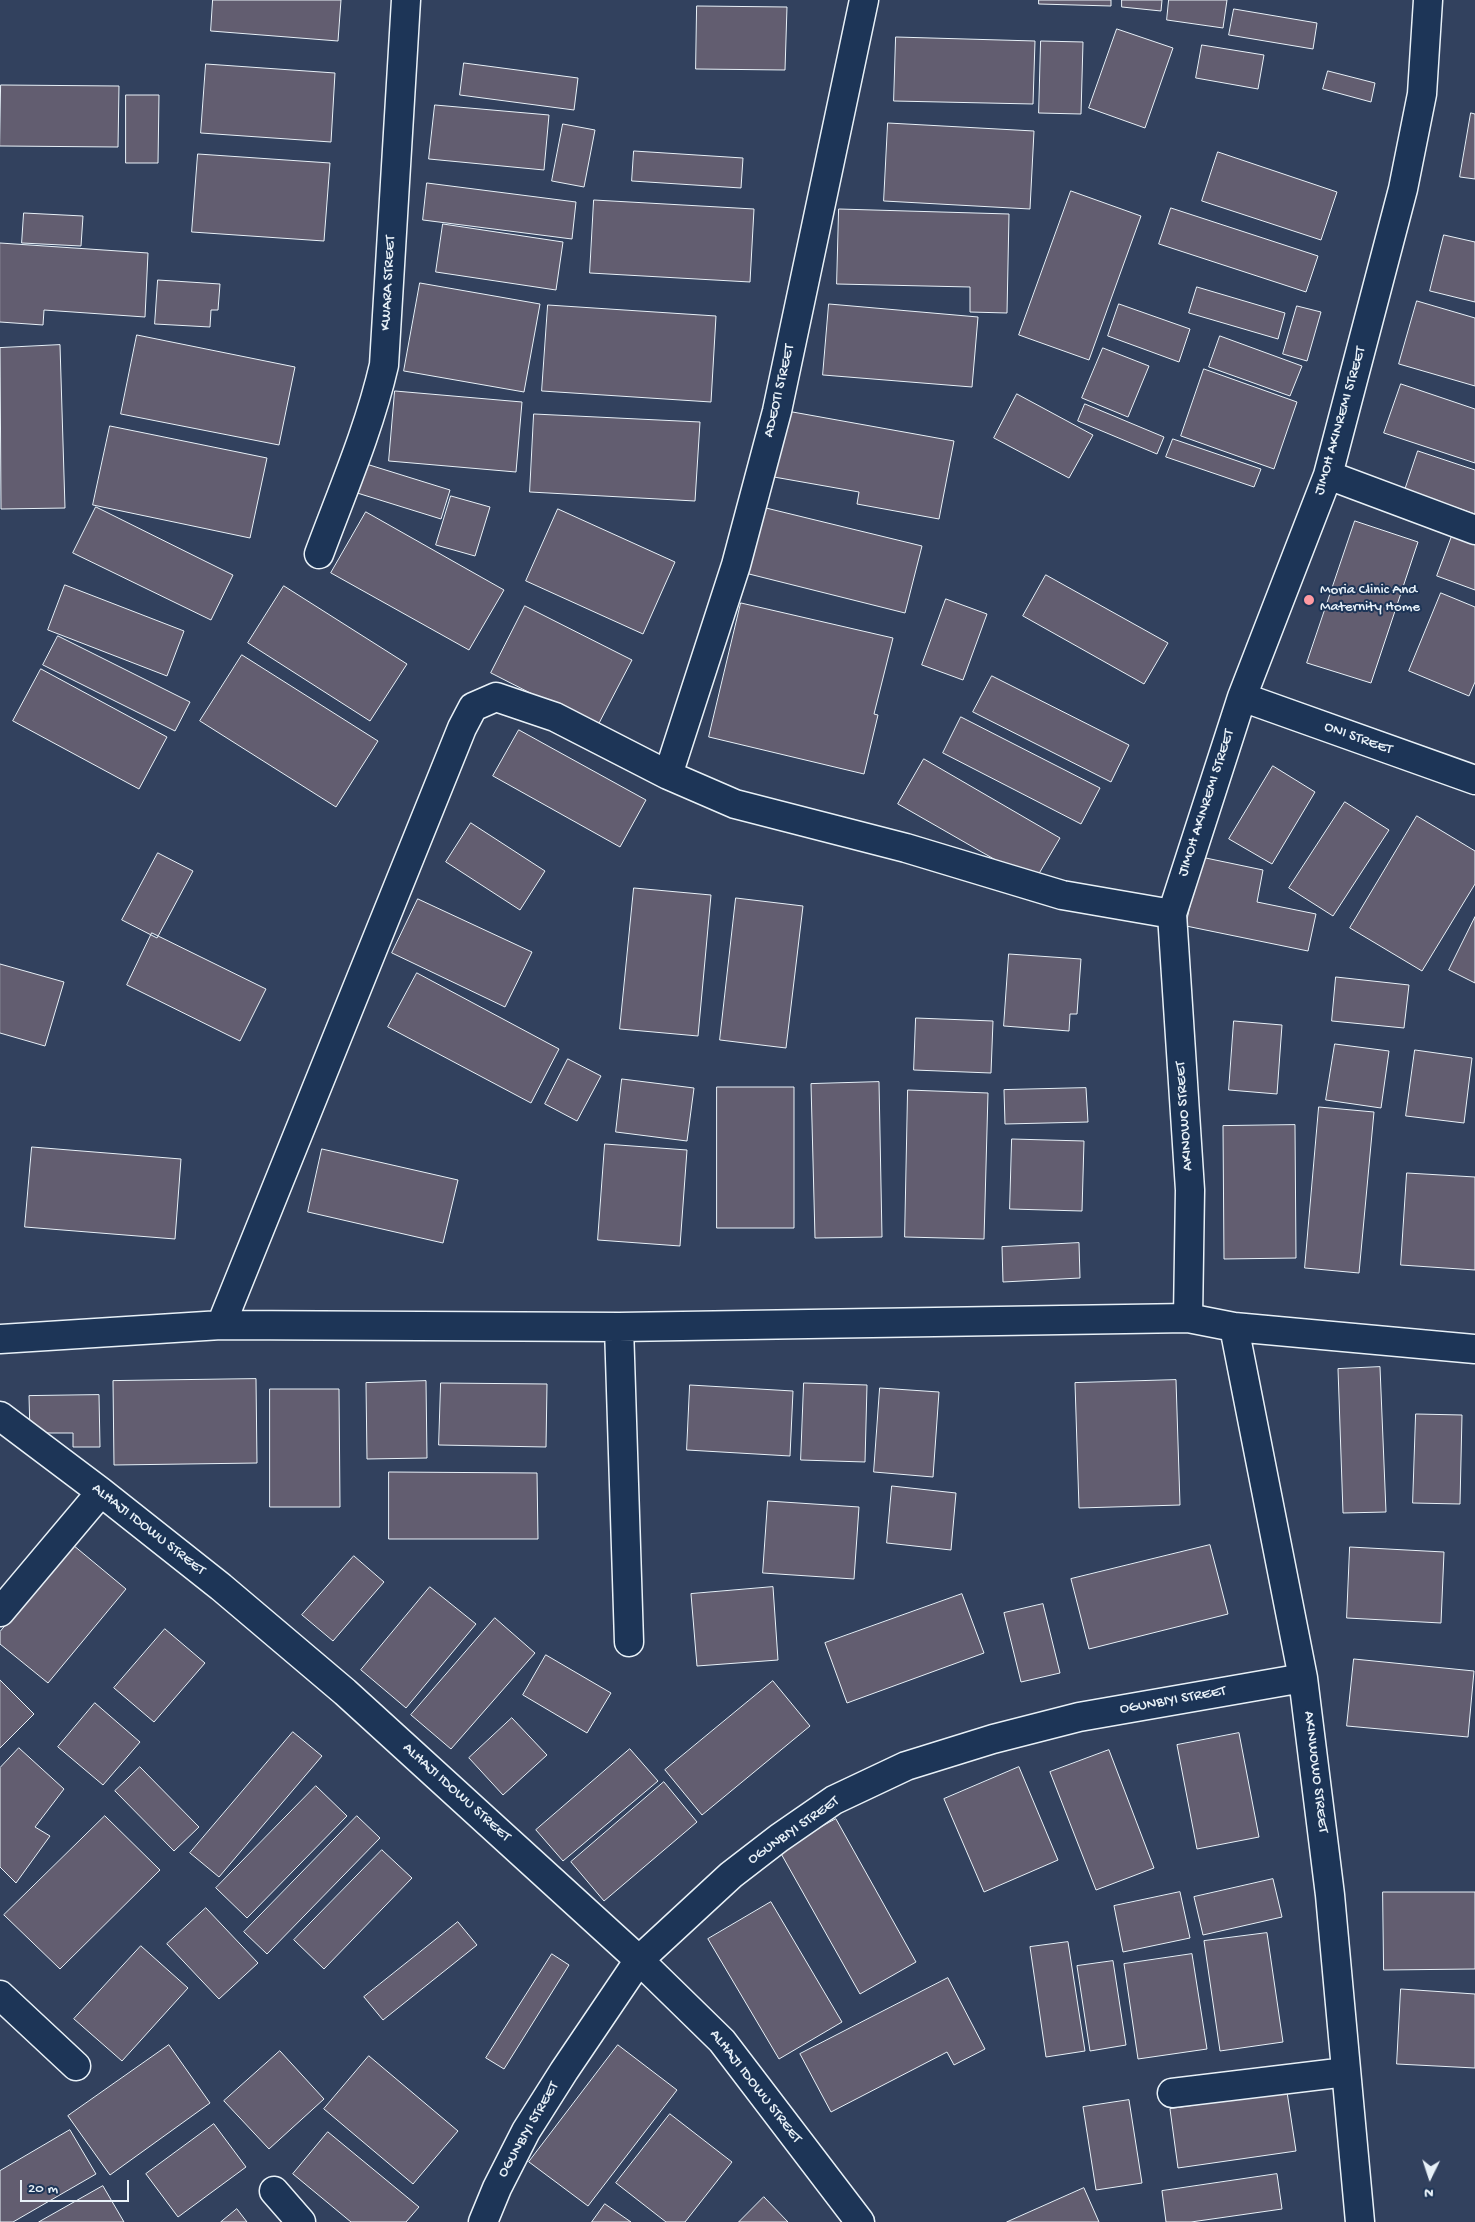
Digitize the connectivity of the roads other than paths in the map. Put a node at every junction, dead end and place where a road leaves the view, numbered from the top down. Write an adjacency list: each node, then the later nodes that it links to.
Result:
1 (406, 0): 6 (street, KWARA STREET)
2 (864, 0): 8 (street, ADEOTI STREET)
3 (1428, 0): 4 (street, JIMOH AKINREMI STREET)
4 (1328, 475): 5 (street); 7 (street, JIMOH AKINREMI STREET)
5 (1475, 530)
6 (319, 554)
7 (1242, 697): 9 (street, ONI STREET); 10 (street, JIMOH AKINREMI STREET)
8 (668, 775): 10 (street); 12 (street)
9 (1475, 780)
10 (1172, 914): 11 (street, AKINOWO STREET)
11 (1188, 1318): 13 (street); 14 (street)
12 (221, 1325): 13 (street); 15 (street)
13 (620, 1327): 20 (street)
14 (1234, 1327): 16 (street); 21 (street, AKINWOWO STREET)
15 (0, 1339)
16 (1475, 1349)
17 (0, 1416): 18 (street, ALHAJI IDOWU STREET)
18 (101, 1492): 19 (street); 22 (street, ALHAJI IDOWU STREET)
19 (0, 1612)
20 (629, 1642)
21 (1304, 1678): 22 (street, OGUNBIYI STREET); 25 (street, AKINWOWO STREET)
22 (639, 1960): 29 (street, OGUNBIYI STREET); 30 (street, ALHAJI IDOWU STREET)
23 (0, 1995): 24 (street)
24 (76, 2066)
25 (1346, 2072): 26 (street); 31 (street, AKINWOWO STREET)
26 (1172, 2093)
27 (274, 2191): 28 (street)
28 (301, 2222)
29 (483, 2222)
30 (860, 2222)
31 (1360, 2222)

